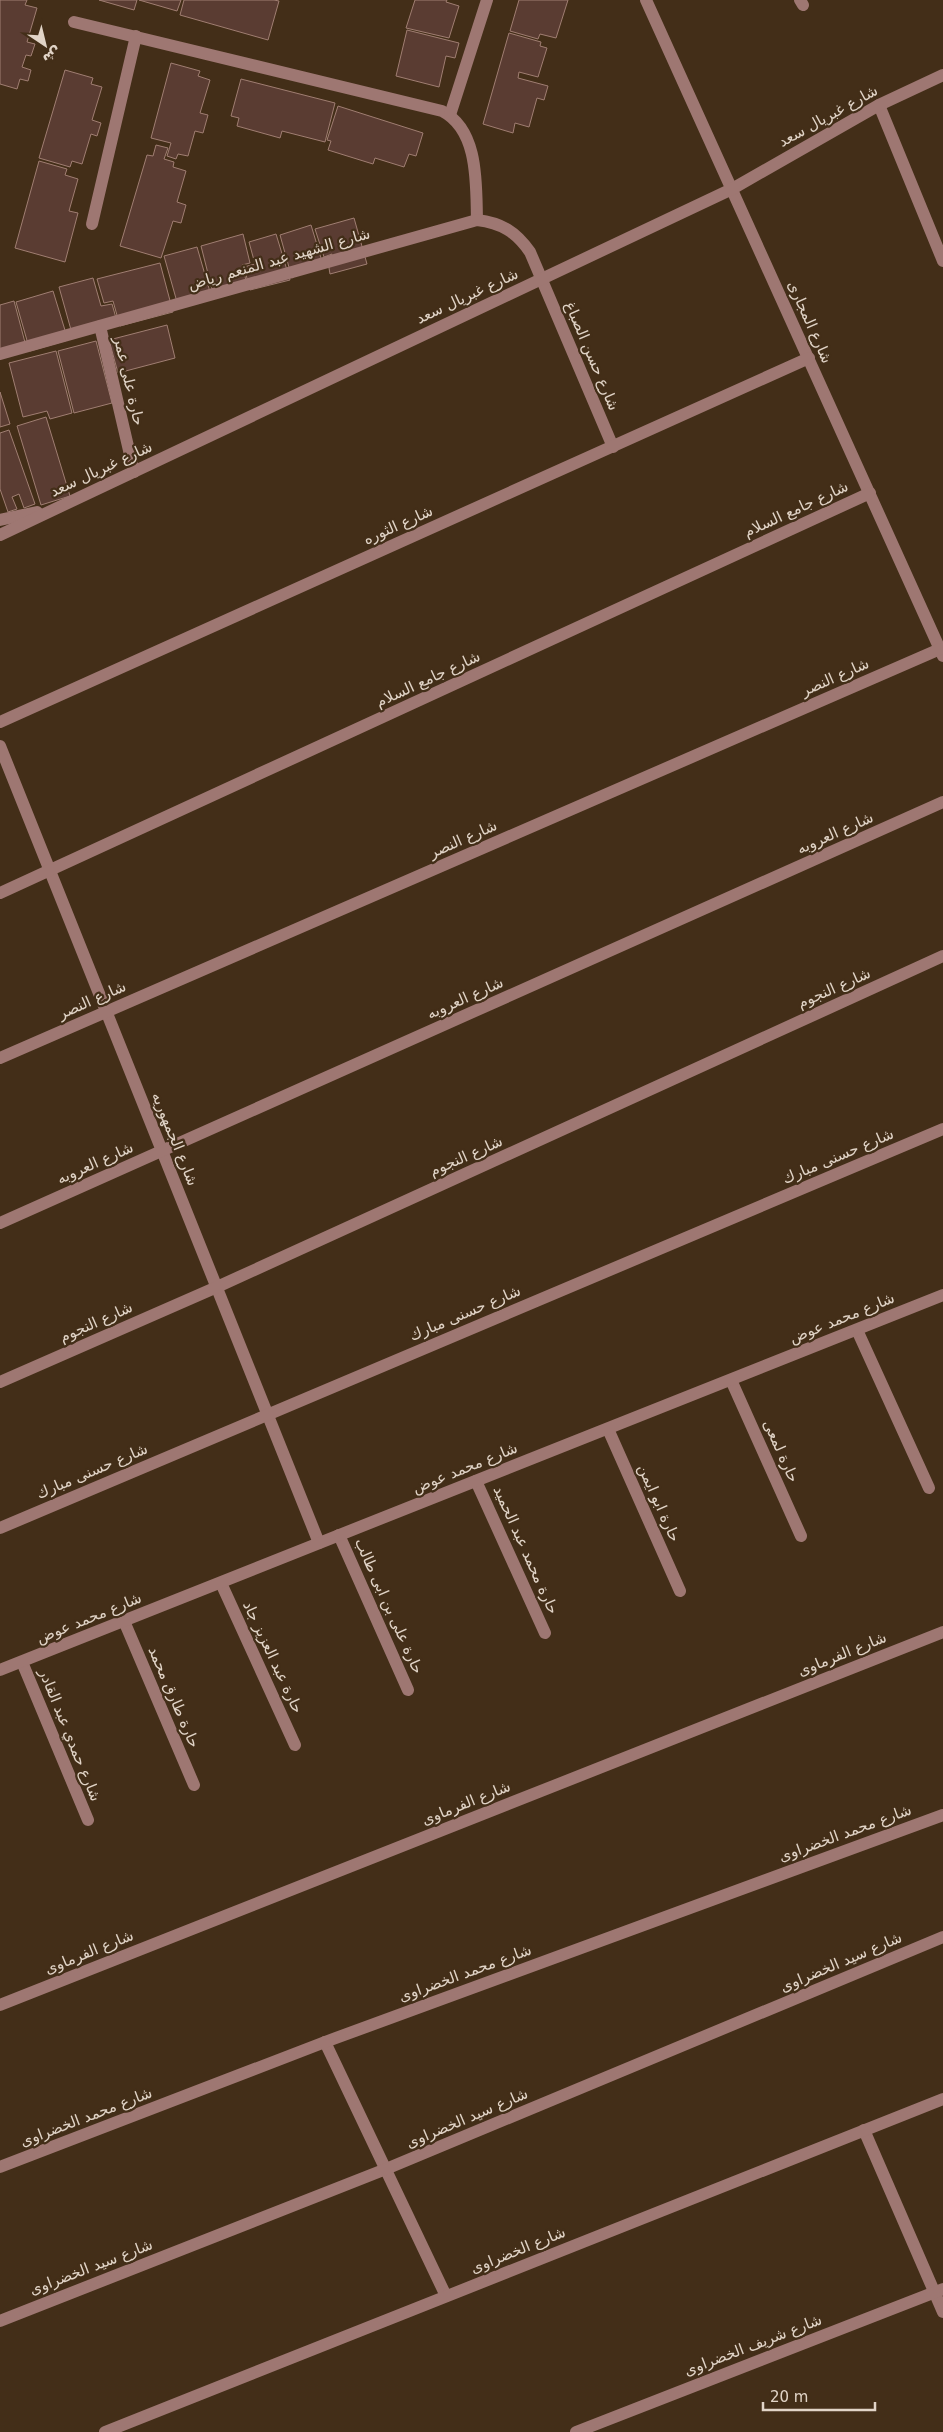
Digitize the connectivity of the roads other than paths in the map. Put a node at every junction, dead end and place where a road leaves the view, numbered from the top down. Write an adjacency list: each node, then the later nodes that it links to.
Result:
1 (487, 0): 7 (street)
2 (646, 0): 8 (street, شارع المجارى)
3 (74, 22): 4 (street)
4 (136, 36): 7 (street); 10 (street)
5 (943, 75): 6 (street, شارع غبريال سعد)
6 (879, 105): 8 (street, شارع غبريال سعد); 11 (street)
7 (450, 115): 9 (street)
8 (732, 189): 12 (street, شارع غبريال سعد); 15 (street, شارع المجارى)
9 (477, 220): 12 (street, شارع الشهيد عبد المنعم رياض); 13 (street, شارع الشهيد عبد المنعم رياض)
10 (92, 224)
11 (943, 262)
12 (542, 279): 16 (street, شارع حسن الصباغ); 17 (street, شارع غبريال سعد)
13 (100, 326): 14 (street, شارع الشهيد عبد المنعم رياض); 17 (street, حارة على عمر)
14 (0, 354)
15 (809, 358): 16 (street, شارع الثوره); 18 (street, شارع المجارى)
16 (612, 446): 23 (street, شارع الثوره)
17 (134, 472): 19 (street, شارع غبريال سعد)
18 (870, 493): 22 (street, شارع المجارى); 26 (street, شارع جامع السلام)
19 (59, 508): 20 (street); 21 (street, شارع غبريال سعد)
20 (0, 520)
21 (0, 535)
22 (941, 653): 29 (street, شارع النصر)
23 (0, 722)
24 (0, 746): 26 (street, شارع الجمهوريه)
25 (943, 802): 32 (street, شارع العروبه)
26 (50, 871): 27 (street, شارع جامع السلام); 29 (street, شارع الجمهوريه)
27 (0, 893)
28 (943, 956): 34 (street, شارع النجوم)
29 (106, 1012): 30 (street, شارع النصر); 32 (street, شارع الجمهوريه)
30 (0, 1058)
31 (943, 1129): 39 (street, شارع حسنى مبارك)
32 (162, 1151): 33 (street, شارع العروبه); 34 (street, شارع الجمهوريه)
33 (0, 1223)
34 (217, 1287): 38 (street, شارع النجوم); 39 (street, شارع الجمهوريه)
35 (943, 1296): 36 (street, شارع محمد عوض)
36 (857, 1330): 37 (street, شارع محمد عوض); 42 (street)
37 (731, 1380): 40 (street, شارع محمد عوض); 45 (street, حارة لمعى)
38 (0, 1382)
39 (268, 1414): 43 (street, شارع حسنى مبارك); 46 (street, شارع الجمهوريه)
40 (608, 1429): 41 (street, شارع محمد عوض); 48 (street, حارة ابو ايمن)
41 (476, 1481): 44 (street, شارع محمد عوض); 51 (street, حارة محمد عبد الحميد)
42 (929, 1488)
43 (0, 1528)
44 (339, 1535): 46 (street, شارع محمد عوض); 54 (street, حارة على بن ابى طالب)
45 (801, 1536)
46 (319, 1543): 47 (street, شارع محمد عوض)
47 (221, 1582): 49 (street, شارع محمد عوض); 55 (street, حارة عبد العزيز جاد)
48 (680, 1591)
49 (124, 1621): 52 (street, شارع محمد عوض); 56 (street, حارة طارق محمد)
50 (943, 1632): 60 (street, شارع الفرماوى)
51 (545, 1633)
52 (22, 1662): 53 (street, شارع محمد عوض); 58 (street, شارع حمدي عبد القادر)
53 (0, 1670)
54 (408, 1690)
55 (295, 1745)
56 (194, 1785)
57 (943, 1815): 61 (street, شارع محمد الخضراوى)
58 (88, 1820)
59 (943, 1937): 65 (street, شارع سيد الخضراوى)
60 (0, 2005)
61 (325, 2042): 64 (street, شارع محمد الخضراوى); 65 (street)
62 (943, 2099): 63 (street, شارع الخضراوى)
63 (864, 2130): 66 (street); 67 (street, شارع الخضراوى)
64 (0, 2167)
65 (386, 2169): 67 (street); 69 (street, شارع سيد الخضراوى)
66 (939, 2291): 68 (street); 71 (street, شارع شريف الخضراوى)
67 (446, 2296): 70 (street, شارع الخضراوى)
68 (943, 2312)
69 (0, 2321)
70 (105, 2432)
71 (576, 2432)

